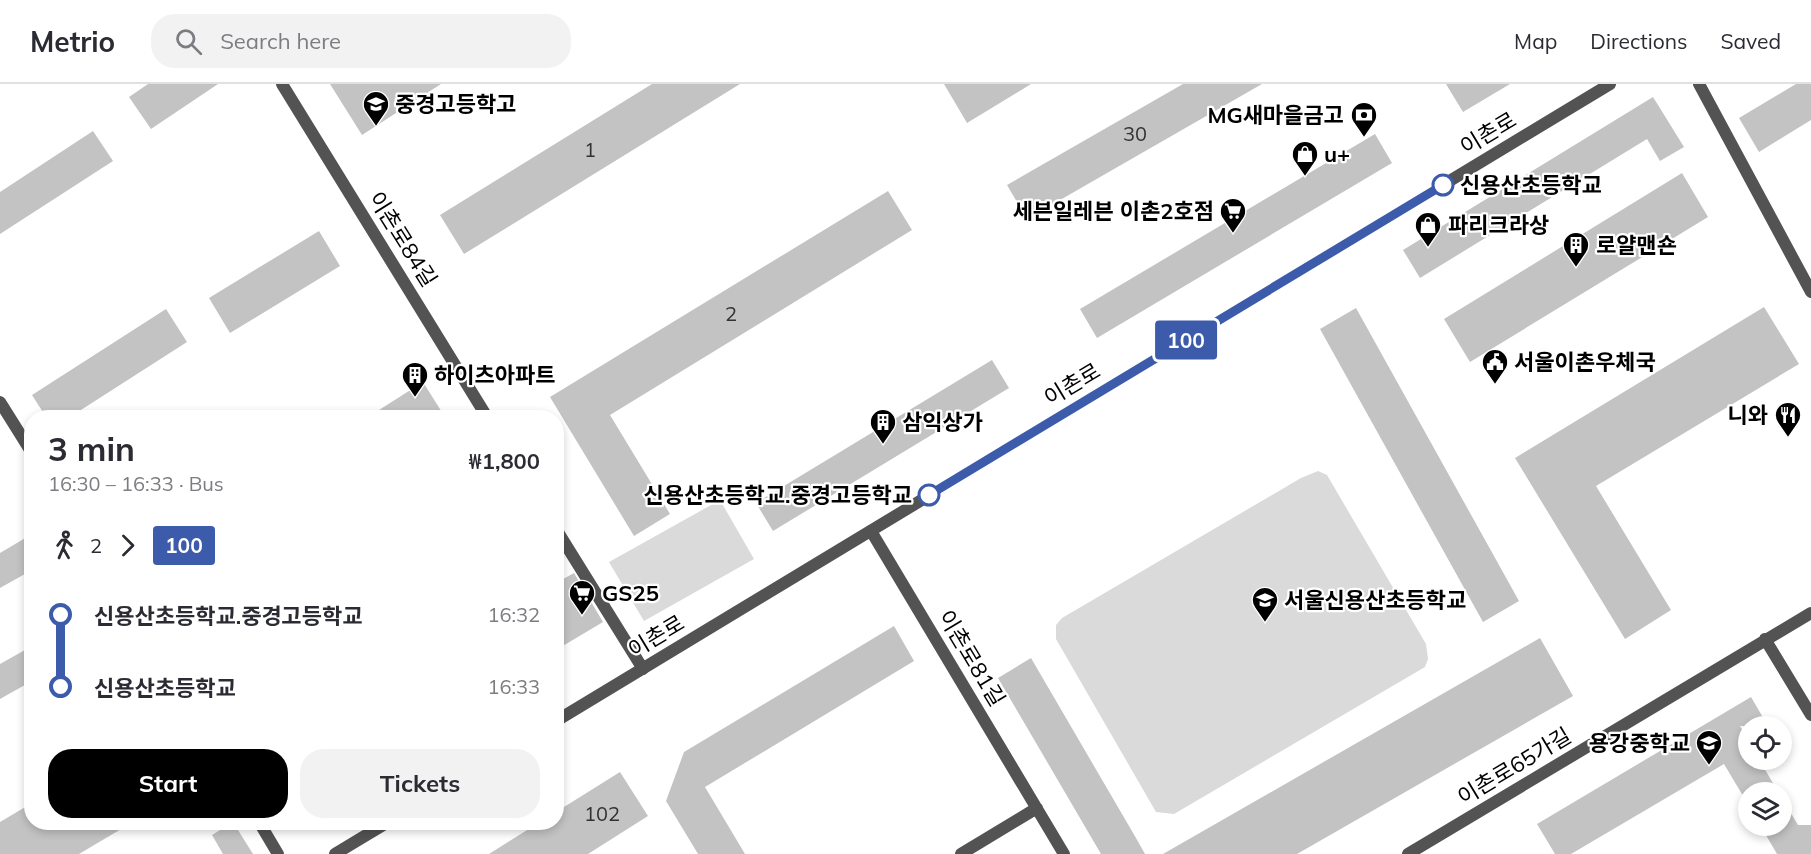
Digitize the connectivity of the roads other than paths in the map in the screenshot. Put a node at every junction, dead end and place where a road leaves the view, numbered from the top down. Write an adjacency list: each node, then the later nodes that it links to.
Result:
1 (282, 84): 6 (street, 이촌로84길)
2 (1610, 84): 8 (street, 이촌로)
3 (1699, 84): 4 (street)
4 (1811, 292)
5 (0, 402): 7 (street)
6 (484, 410)
7 (24, 440)
8 (871, 531): 12 (street, 이촌로); 15 (street, 이촌로81길)
9 (564, 542): 12 (street)
10 (1811, 613): 11 (street, 이촌로65가길)
11 (1765, 639): 13 (street); 22 (street, 이촌로65가길)
12 (643, 669): 14 (street, 이촌로)
13 (1811, 715)
14 (564, 716)
15 (1037, 808): 20 (street); 21 (street, 이촌로81길)
16 (263, 830): 18 (street)
17 (375, 830): 19 (street)
18 (278, 854)
19 (335, 854)
20 (961, 854)
21 (1065, 854)
22 (1408, 854)

